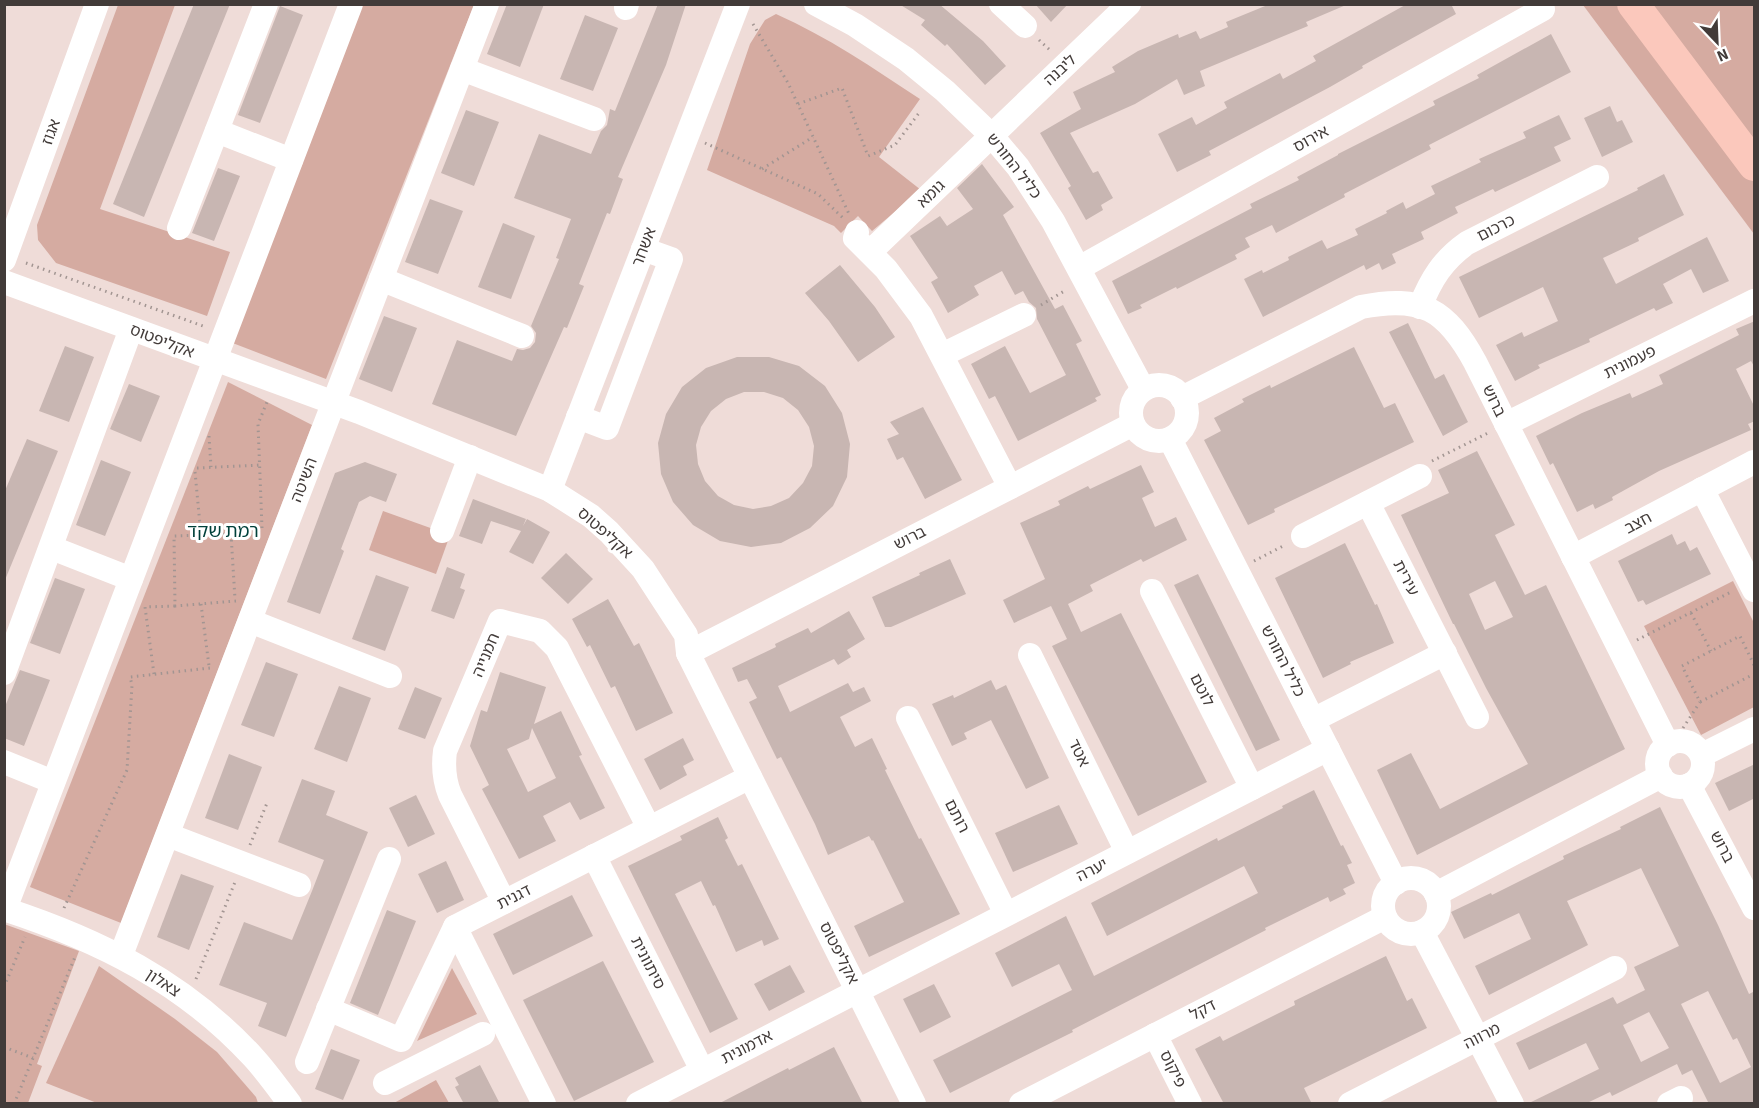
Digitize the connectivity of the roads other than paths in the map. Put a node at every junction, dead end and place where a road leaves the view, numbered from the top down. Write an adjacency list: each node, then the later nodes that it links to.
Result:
1 (97, 4): 24 (street, אגוז)
2 (266, 4): 16 (street)
3 (351, 4): 18 (street)
4 (487, 4): 13 (street, השיטה)
5 (816, 4): 17 (street, כליל החורש)
6 (1001, 4): 12 (street)
7 (1129, 4): 17 (street, ליבנה)
8 (1633, 4): 19 (main road)
9 (1660, 4): 15 (main road)
10 (743, 9): 46 (street, אשחר)
11 (1543, 9): 25 (street, אירוס)
12 (1025, 26)
13 (462, 69): 14 (street); 26 (street, השיטה)
14 (594, 119)
15 (1755, 129)
16 (217, 131): 18 (street); 21 (street)
17 (991, 135): 23 (street, גומא); 25 (street, כליל החורש)
18 (291, 160): 34 (street)
19 (1755, 165)
20 (1597, 177): 29 (street, כרכום)
21 (179, 228)
22 (857, 232): 23 (street)
23 (870, 252): 33 (street)
24 (5, 258)
25 (1082, 273): 35 (street, כליל החורש)
26 (381, 279): 32 (street); 37 (street, השיטה)
27 (4, 282): 31 (street, אקליפטוס)
28 (1755, 301): 39 (street, פעמונית)
29 (1420, 306): 36 (street, ברוש); 39 (street, ברוש)
30 (1024, 315): 33 (street)
31 (131, 330): 34 (street, אקליפטוס); 50 (street)
32 (522, 336)
33 (942, 355): 44 (street)
34 (214, 360): 37 (street, אקליפטוס); 52 (street)
35 (1143, 389): 36 (street); 38 (street)
36 (1182, 398): 40 (street)
37 (334, 403): 41 (street, אקליפטוס); 55 (street, השיטה)
38 (1133, 424): 40 (street); 44 (street, ברוש)
39 (1506, 424): 51 (street, ברוש)
40 (1170, 439): 63 (street, כליל החורש)
41 (470, 457): 46 (street, אקליפטוס); 48 (street)
42 (1755, 462): 45 (street, חצב)
43 (1420, 476): 47 (street)
44 (1010, 487): 56 (street, ברוש)
45 (1702, 489): 51 (street, חצב); 53 (street)
46 (549, 490): 56 (street, אקליפטוס)
47 (1368, 503): 49 (street); 57 (street, עירית)
48 (442, 531)
49 (1303, 536)
50 (52, 548): 52 (street); 59 (street)
51 (1574, 557): 65 (street, ברוש)
52 (131, 579): 71 (street)
53 (1752, 586)
54 (1152, 591): 73 (street, לוטם)
55 (250, 621): 60 (street); 75 (street, השיטה)
56 (688, 653): 70 (street, אקליפטוס)
57 (1444, 653): 61 (street, עירית); 63 (street)
58 (1030, 655): 76 (street, אטד)
59 (4, 673)
60 (390, 676)
61 (1477, 717)
62 (908, 718): 85 (street, רותם)
63 (1313, 720): 66 (street, כליל החורש)
64 (1755, 729): 67 (street)
65 (1671, 743): 67 (street); 69 (street)
66 (1328, 749): 73 (street, יערה); 79 (street, כליל החורש)
67 (1702, 755): 72 (street)
68 (4, 762): 71 (street)
69 (1661, 776): 72 (street); 81 (street)
70 (750, 777): 74 (street, דגנית); 91 (street, אקליפטוס)
71 (53, 782): 84 (street)
72 (1689, 785): 83 (street, ברוש)
73 (1252, 788): 76 (street, יערה)
74 (649, 828): 77 (street, דגנית); 82 (street, חמנייה)
75 (168, 835): 80 (street); 89 (street, השיטה)
76 (1127, 852): 85 (street, יערה)
77 (594, 856): 82 (street, דגנית); 99 (street, סיתוונית)
78 (389, 859): 92 (street)
79 (1396, 883): 81 (street); 86 (street)
80 (299, 885)
81 (1436, 894): 88 (street)
82 (504, 902): 87 (street, דגנית)
83 (1754, 905)
84 (5, 909): 89 (street, צאלון)
85 (1006, 914): 91 (street, יערה)
86 (1385, 917): 88 (street); 94 (street, דקל)
87 (455, 927): 96 (street); 102 (street)
88 (1422, 932): 95 (street)
89 (121, 956): 101 (street, צאלון)
90 (1615, 968): 95 (street, מרווה)
91 (857, 991): 99 (street, אדמונית); 104 (street, אקליפטוס)
92 (328, 1009): 96 (street); 97 (street)
93 (483, 1034): 98 (street)
94 (1155, 1035): 105 (street, דקל); 106 (street, פיקוס)
95 (1478, 1038): 107 (street, מרווה); 108 (street)
96 (401, 1040): 98 (street)
97 (307, 1062)
98 (417, 1067): 100 (street)
99 (702, 1071): 103 (street, אדמונית)
100 (385, 1083)
101 (290, 1104)
102 (544, 1104)
103 (638, 1104)
104 (914, 1104)
105 (1021, 1104)
106 (1190, 1104)
107 (1350, 1104)
108 (1512, 1104)

